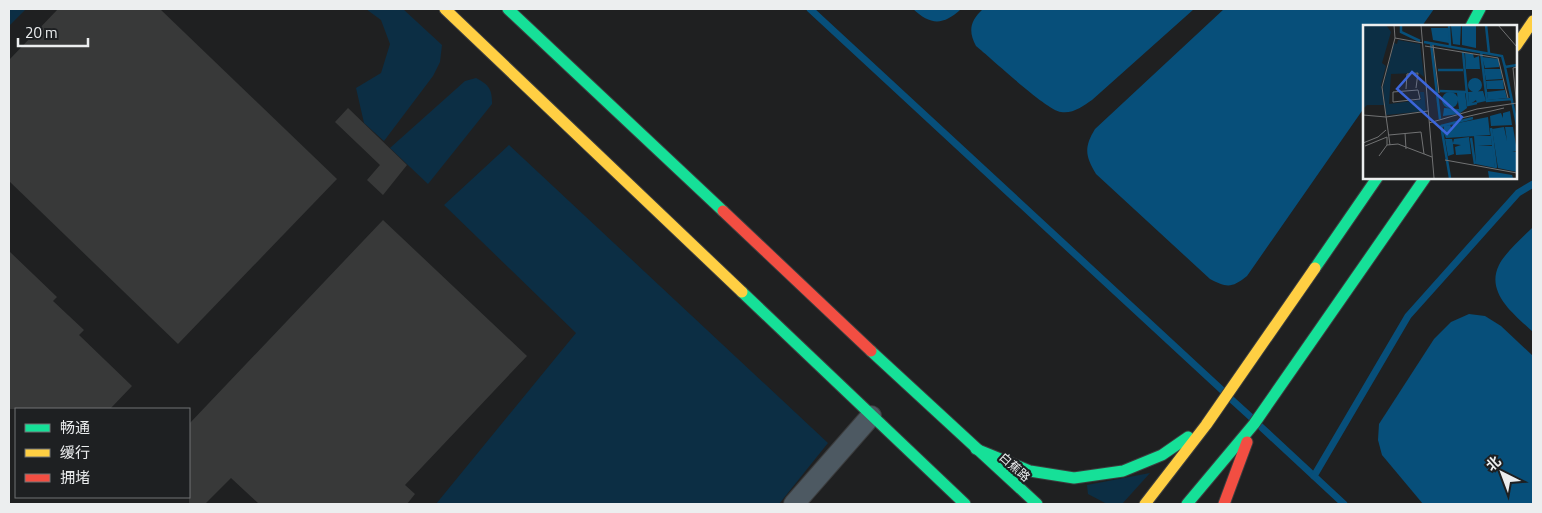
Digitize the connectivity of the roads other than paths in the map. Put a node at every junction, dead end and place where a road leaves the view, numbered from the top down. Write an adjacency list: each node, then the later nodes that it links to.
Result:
1 (444, 9): 9 (main road)
2 (508, 9): 12 (main road, 白蕉路)
3 (1480, 9): 5 (main road)
4 (1533, 21): 6 (main road)
5 (1472, 25)
6 (1517, 45)
7 (1375, 179): 11 (main road)
8 (1424, 179): 10 (main road)
9 (871, 416): 13 (street); 14 (main road)
10 (1254, 424): 17 (main road); 18 (main road)
11 (1206, 425): 12 (main road); 16 (main road)
12 (976, 449): 15 (main road, 白蕉路)
13 (794, 504)
14 (965, 504)
15 (1036, 504)
16 (1145, 504)
17 (1187, 504)
18 (1224, 504)

